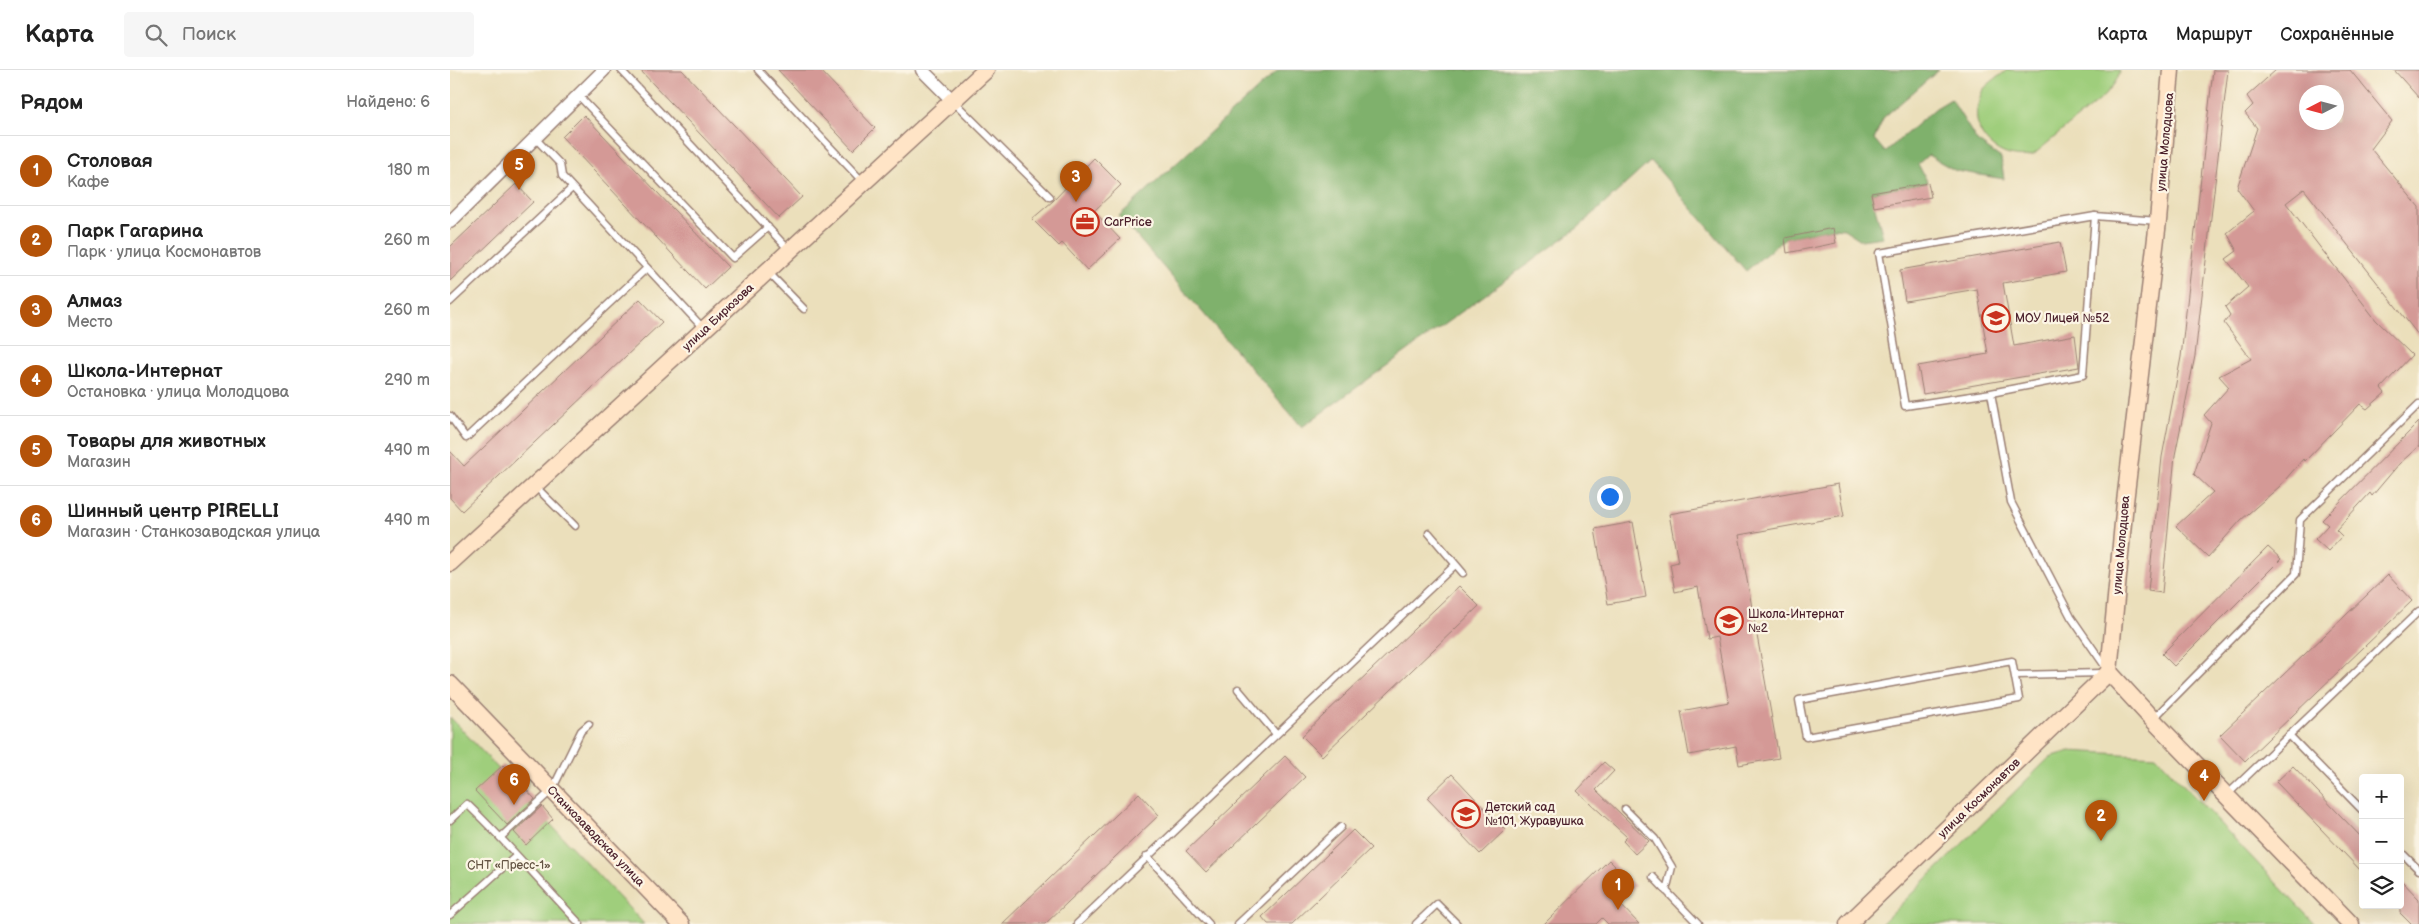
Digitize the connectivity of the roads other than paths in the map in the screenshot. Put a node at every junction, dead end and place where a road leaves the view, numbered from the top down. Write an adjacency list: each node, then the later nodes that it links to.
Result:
1 (604, 70): 7 (street)
2 (621, 70): 16 (lane)
3 (758, 70): 10 (lane)
4 (922, 70): 8 (street)
5 (986, 70): 8 (street, улица Бирюзова)
6 (2170, 70): 14 (street, улица Молодцова)
7 (578, 95): 9 (street); 16 (lane)
8 (953, 101): 10 (street, улица Бирюзова); 12 (lane)
9 (535, 138): 11 (lane); 15 (street)
10 (863, 183): 17 (street, улица Бирюзова)
11 (572, 188): 18 (lane); 20 (lane)
12 (1050, 197)
13 (2095, 216): 14 (lane); 23 (lane); 23 (lane)
14 (2158, 221): 33 (street, улица Молодцова)
15 (450, 222)
16 (768, 227): 17 (lane)
17 (790, 250): 19 (street, улица Бирюзова)
18 (647, 268): 22 (lane); 25 (lane)
19 (767, 272): 21 (lane); 22 (street, улица Бирюзова)
20 (450, 302)
21 (804, 309)
22 (704, 329): 26 (street, улица Бирюзова)
23 (1991, 392): 33 (lane)
24 (2419, 404): 37 (lane)
25 (450, 416)
26 (534, 485): 27 (lane); 29 (street, улица Бирюзова)
27 (575, 526)
28 (1429, 533): 30 (lane)
29 (450, 563)
30 (1455, 566): 31 (lane); 39 (lane)
31 (1463, 573)
32 (2419, 610): 40 (lane)
33 (2109, 672): 34 (lane); 37 (street); 63 (street, улица Космонавтов)
34 (2014, 675): 34 (lane)
35 (450, 684): 41 (street, Станкозаводская улица)
36 (1238, 689): 39 (lane)
37 (2152, 720): 42 (street)
38 (589, 724): 41 (lane)
39 (1276, 734): 50 (lane)
40 (2289, 735): 42 (lane); 43 (lane)
41 (552, 790): 47 (lane); 56 (street, Станкозаводская улица)
42 (2227, 795): 64 (street)
43 (2359, 807)
44 (1625, 809): 53 (lane)
45 (450, 820): 47 (lane)
46 (1342, 827): 59 (lane)
47 (501, 837): 49 (lane)
48 (2404, 855): 51 (lane)
49 (516, 856): 54 (lane); 55 (lane)
50 (1148, 856): 57 (lane); 58 (lane)
51 (2419, 870)
52 (1653, 877): 53 (lane)
53 (1666, 891): 62 (lane)
54 (450, 916)
55 (580, 924)
56 (681, 924)
57 (1077, 924)
58 (1209, 924)
59 (1238, 924)
60 (1416, 924): 61 (lane)
61 (1457, 924)
62 (1698, 924)
63 (1848, 924)
64 (2351, 924)

